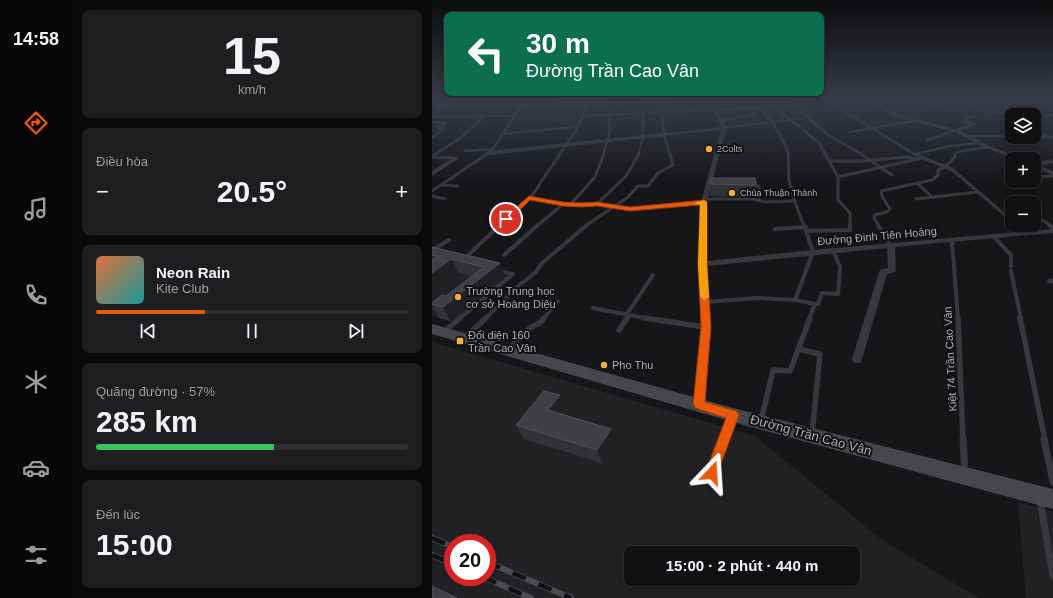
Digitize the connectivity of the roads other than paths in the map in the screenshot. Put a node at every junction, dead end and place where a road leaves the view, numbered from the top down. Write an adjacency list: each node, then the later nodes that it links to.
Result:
1 (576, 127): 32 (lane)
2 (438, 128): 28 (lane)
3 (470, 128): 38 (lane)
4 (505, 128): 21 (lane)
5 (566, 128): 21 (lane)
6 (610, 128): 29 (lane)
7 (643, 128): 25 (lane)
8 (663, 128): 22 (lane)
9 (711, 128): 22 (street)
10 (724, 128): 67 (street)
11 (777, 128): 68 (lane)
12 (800, 128): 43 (lane)
13 (820, 128): 42 (lane)
14 (877, 128): 17 (lane)
15 (943, 128): 18 (street)
16 (964, 128): 18 (lane)
17 (871, 129): 19 (lane); 37 (lane)
18 (956, 131): 23 (street); 30 (lane)
19 (850, 132)
20 (1041, 133): 27 (lane)
21 (501, 134): 35 (lane)
22 (664, 135): 25 (street); 72 (lane)
23 (967, 136): 24 (lane); 31 (street)
24 (1005, 136)
25 (643, 137): 29 (street); 70 (lane)
26 (1041, 137): 27 (lane)
27 (1053, 137)
28 (432, 138)
29 (608, 140): 32 (street); 71 (lane)
30 (927, 140)
31 (979, 142): 33 (street); 37 (lane)
32 (566, 145): 35 (street); 62 (lane)
33 (988, 146): 36 (street); 46 (lane)
34 (465, 151): 35 (lane)
35 (491, 151): 56 (lane)
36 (1005, 153)
37 (915, 155): 40 (lane)
38 (432, 157): 39 (lane)
39 (456, 158): 50 (street)
40 (923, 158): 41 (lane); 46 (lane)
41 (916, 159): 42 (lane); 47 (lane)
42 (870, 160): 43 (lane); 47 (lane)
43 (830, 161): 53 (lane)
44 (1053, 161): 45 (street)
45 (1041, 164)
46 (945, 167): 55 (lane); 60 (lane)
47 (881, 168): 51 (lane); 53 (lane)
48 (1041, 168): 49 (street)
49 (1053, 173)
50 (432, 174)
51 (892, 175)
52 (1053, 176): 54 (lane)
53 (838, 177): 77 (lane)
54 (1041, 177)
55 (917, 183): 63 (lane); 83 (lane)
56 (442, 185): 57 (lane); 59 (lane)
57 (458, 186)
58 (744, 186): 66 (lane)
59 (432, 191)
60 (978, 192): 63 (lane); 73 (lane)
61 (432, 196): 64 (lane)
62 (529, 198): 69 (lane); 88 (lane)
63 (932, 198): 65 (lane)
64 (445, 199)
65 (916, 199)
66 (758, 200): 67 (lane); 68 (lane)
67 (704, 201): 72 (lane); 89 (street)
68 (795, 201): 77 (lane)
69 (563, 204): 71 (lane); 87 (lane)
70 (597, 204): 71 (lane); 72 (lane)
71 (570, 205)
72 (614, 207): 101 (lane)
73 (1005, 215)
74 (1041, 219): 75 (lane)
75 (1053, 228)
76 (775, 229): 77 (lane)
77 (806, 229): 86 (lane)
78 (1053, 231): 79 (street, Đường Đinh Tiên Hoàng)
79 (1027, 234): 80 (street, Đường Đinh Tiên Hoàng)
80 (994, 237): 82 (street, Đường Đinh Tiên Hoàng); 111 (lane)
81 (449, 240): 84 (lane)
82 (952, 241): 83 (street, Đường Đinh Tiên Hoàng); 110 (lane, Kiệt 74 Trần Cao Vân)
83 (891, 246): 85 (street, Đường Đinh Tiên Hoàng); 104 (street)
84 (432, 250)
85 (833, 250): 86 (street, Đường Đinh Tiên Hoàng); 95 (lane)
86 (813, 252): 89 (street, Đường Đinh Tiên Hoàng); 92 (lane)
87 (504, 255)
88 (469, 264)
89 (702, 264): 94 (street)
90 (491, 269): 100 (lane)
91 (653, 275): 97 (lane)
92 (795, 300): 94 (lane); 95 (lane)
93 (558, 301): 103 (lane)
94 (705, 302): 98 (street)
95 (815, 304): 102 (lane)
96 (593, 308): 97 (lane)
97 (628, 314): 98 (lane); 99 (lane)
98 (706, 327): 105 (street)
99 (619, 330)
100 (438, 331): 101 (main road, Đường Trần Cao Vân)
101 (464, 338): 103 (main road, Đường Trần Cao Vân)
102 (798, 348): 107 (lane); 108 (lane)
103 (508, 350): 105 (main road, Đường Trần Cao Vân)
104 (857, 359)
105 (699, 404): 106 (main road, Đường Trần Cao Vân)
106 (733, 415): 107 (main road, Đường Trần Cao Vân); 109 (lane)
107 (761, 422): 108 (main road, Đường Trần Cao Vân)
108 (812, 436): 110 (main road, Đường Trần Cao Vân)
109 (712, 473)
110 (965, 476): 112 (main road, Đường Trần Cao Vân)
111 (1053, 482)
112 (1046, 498): 113 (lane)
113 (1053, 576)

